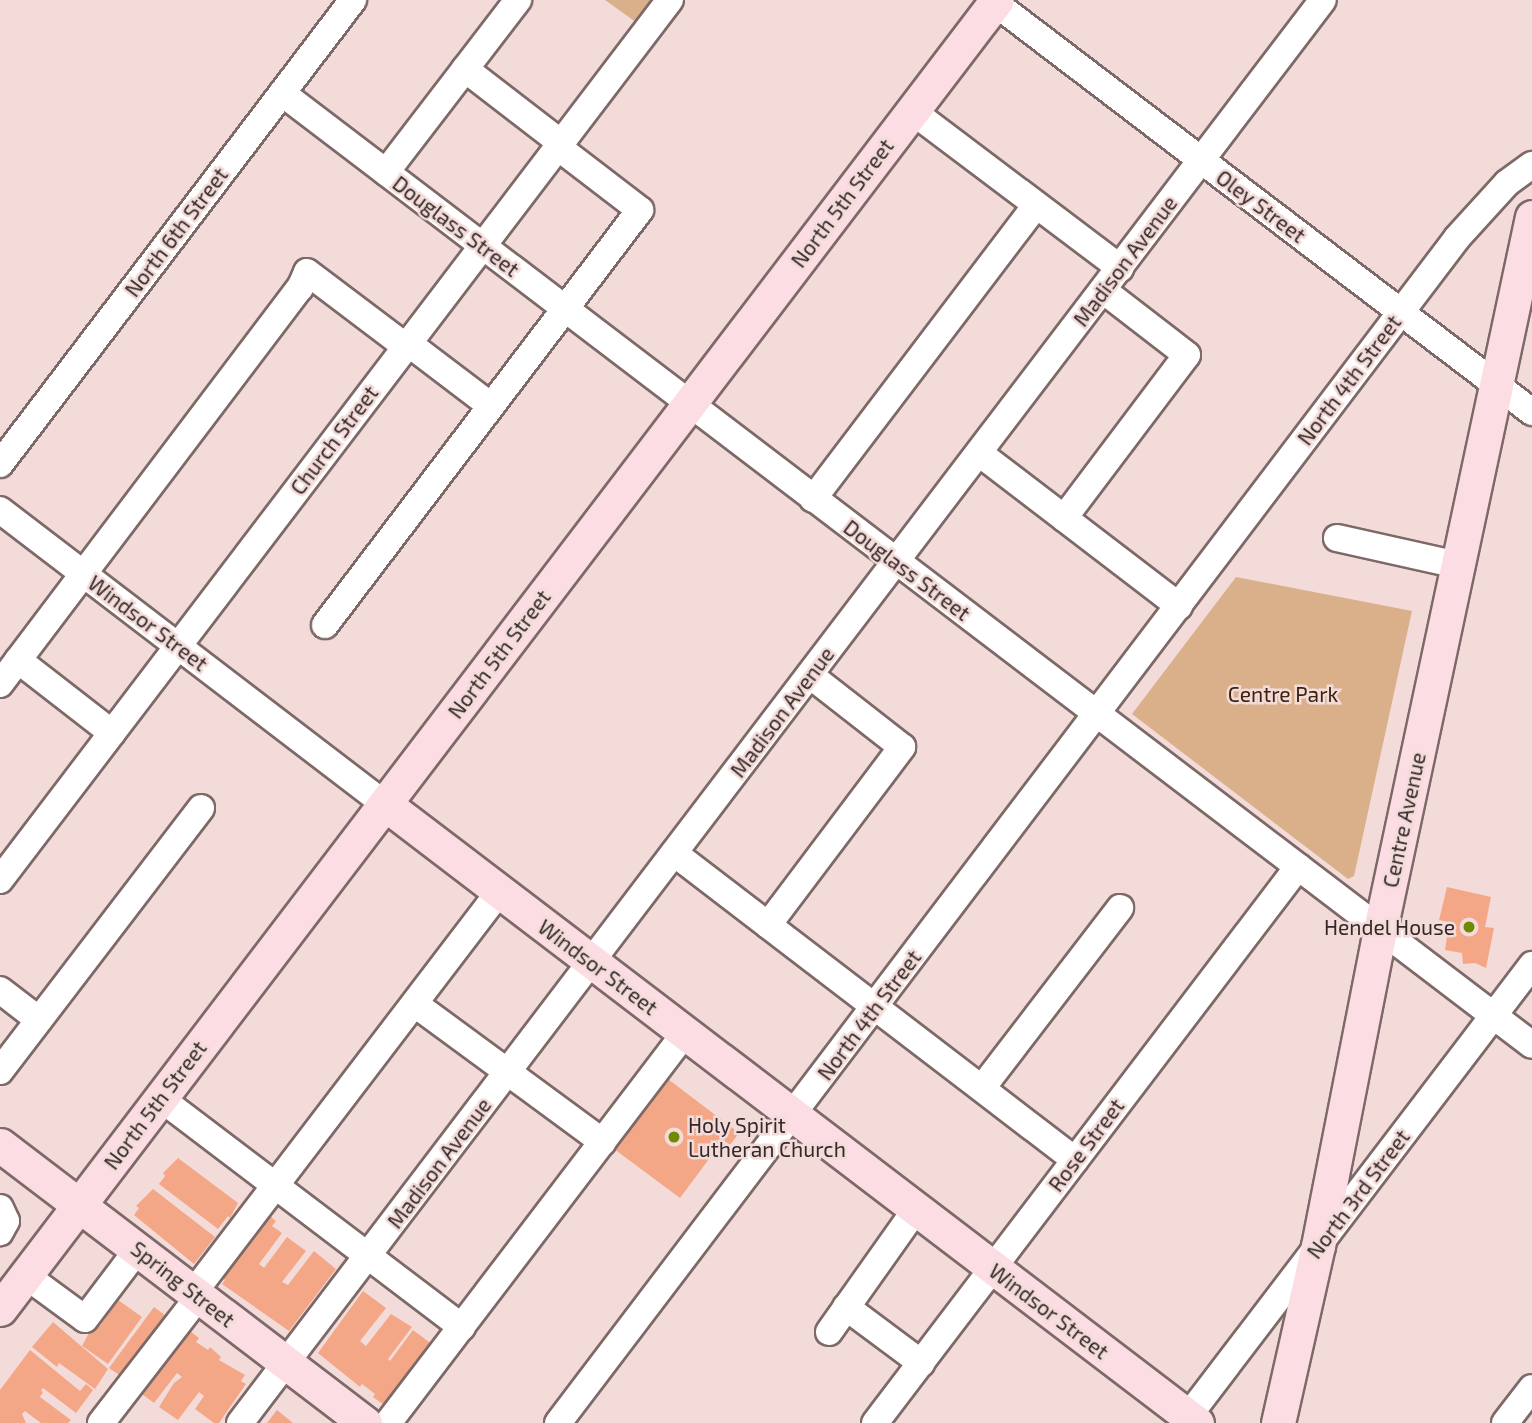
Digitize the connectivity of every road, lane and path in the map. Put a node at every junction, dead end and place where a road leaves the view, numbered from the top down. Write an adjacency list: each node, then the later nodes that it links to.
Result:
1 (353, 0): 7 (street, North 6th Street)
2 (518, 0): 6 (street)
3 (670, 0): 9 (street, Church Street)
4 (1323, 0): 10 (street, Madison Avenue)
5 (994, 1): 8 (main road, North 5th Street); 10 (street, Oley Street)
6 (465, 69): 9 (street); 12 (street)
7 (282, 93): 12 (street, Douglass Street); 26 (street, North 6th Street)
8 (912, 111): 13 (street); 22 (main road, North 5th Street)
9 (559, 145): 15 (street, Church Street); 18 (street)
10 (1201, 160): 16 (street, Madison Avenue); 19 (street, Oley Street)
11 (1532, 165): 19 (street, North 4th Street)
12 (386, 172): 15 (street, Douglass Street)
13 (1036, 205): 16 (street); 27 (street)
14 (1532, 217): 21 (main road, Centre Avenue)
15 (482, 245): 18 (street, Douglass Street); 20 (street, Church Street)
16 (1120, 268): 17 (street, Madison Avenue)
17 (1103, 290): 25 (street, Madison Avenue); 29 (street)
18 (565, 309): 22 (street, Douglass Street); 23 (street)
19 (1400, 313): 21 (street, Oley Street); 34 (street, North 4th Street)
20 (406, 345): 23 (street); 33 (street); 36 (street, Church Street)
21 (1497, 385): 24 (street, Oley Street); 32 (main road, Centre Avenue)
22 (689, 404): 27 (street, Douglass Street); 42 (main road, North 5th Street)
23 (491, 406): 35 (street)
24 (1532, 412)
25 (979, 453): 29 (street); 31 (street, Madison Avenue)
26 (0, 464)
27 (813, 499): 31 (street, Douglass Street)
28 (0, 510): 33 (street, Windsor Street)
29 (1063, 518): 34 (street)
30 (1337, 538): 32 (street)
31 (896, 562): 38 (street, Madison Avenue); 40 (street, Douglass Street)
32 (1458, 565): 50 (main road, Centre Avenue)
33 (82, 573): 36 (street, Windsor Street); 37 (street)
34 (1179, 606): 40 (street, North 4th Street)
35 (325, 625)
36 (178, 646): 41 (street, Church Street); 42 (street, Windsor Street)
37 (18, 660): 39 (street); 41 (street)
38 (810, 675): 44 (street, Madison Avenue); 49 (street)
39 (0, 684)
40 (1097, 714): 45 (street, Douglass Street); 55 (street, North 4th Street)
41 (112, 733): 46 (street, Church Street)
42 (385, 804): 47 (main road, Windsor Street); 63 (main road, North 5th Street)
43 (201, 808): 57 (street)
44 (674, 853): 49 (street); 51 (street, Madison Avenue)
45 (1298, 867): 50 (street, Douglass Street); 67 (street, Rose Street)
46 (0, 880)
47 (499, 892): 51 (main road, Windsor Street); 54 (street)
48 (1120, 908): 62 (street)
49 (768, 925): 55 (street)
50 (1380, 930): 56 (street, Douglass Street); 73 (main road, Centre Avenue)
51 (589, 961): 58 (main road, Windsor Street); 61 (street, Madison Avenue)
52 (1532, 965): 56 (street, North 3rd Street)
53 (0, 990): 57 (street)
54 (415, 1004): 61 (street); 68 (street)
55 (875, 1007): 62 (street); 64 (street, North 4th Street)
56 (1493, 1016): 59 (street, Douglass Street); 73 (street, North 3rd Street)
57 (39, 1020): 60 (street)
58 (685, 1033): 64 (main road, Windsor Street); 65 (street)
59 (1532, 1045)
60 (0, 1071)
61 (508, 1072): 65 (street); 75 (street, Madison Avenue)
62 (982, 1088): 67 (street)
63 (160, 1098): 68 (street); 69 (main road, North 5th Street)
64 (793, 1115): 71 (main road, Windsor Street); 90 (street, North 4th Street)
65 (603, 1142): 80 (street)
66 (2, 1151): 69 (main road, Spring Street)
67 (1075, 1160): 76 (street, Rose Street)
68 (276, 1186): 75 (street); 78 (street)
69 (79, 1205): 74 (main road, Spring Street); 77 (main road, North 5th Street)
70 (0, 1208): 72 (street)
71 (916, 1209): 76 (main road, Windsor Street); 79 (street)
72 (0, 1232)
73 (1318, 1246): 85 (street, North 3rd Street); 92 (main road, Centre Avenue)
74 (138, 1249): 77 (street); 78 (main road, Spring Street)
75 (368, 1255): 80 (street); 82 (street, Madison Avenue)
76 (993, 1268): 83 (street, Rose Street); 85 (main road, Windsor Street)
77 (10, 1288)
78 (197, 1294): 82 (main road, Spring Street); 86 (street)
79 (846, 1307): 81 (street); 83 (street)
80 (462, 1326): 89 (street)
81 (829, 1332)
82 (286, 1363): 87 (street, Madison Avenue); 88 (main road, Spring Street)
83 (921, 1363): 91 (street, Rose Street)
84 (1532, 1388): 93 (street)
85 (1189, 1421)
86 (102, 1423)
87 (240, 1423)
88 (365, 1423)
89 (388, 1423)
90 (558, 1423)
91 (875, 1423)
92 (1278, 1423)
93 (1505, 1423)

